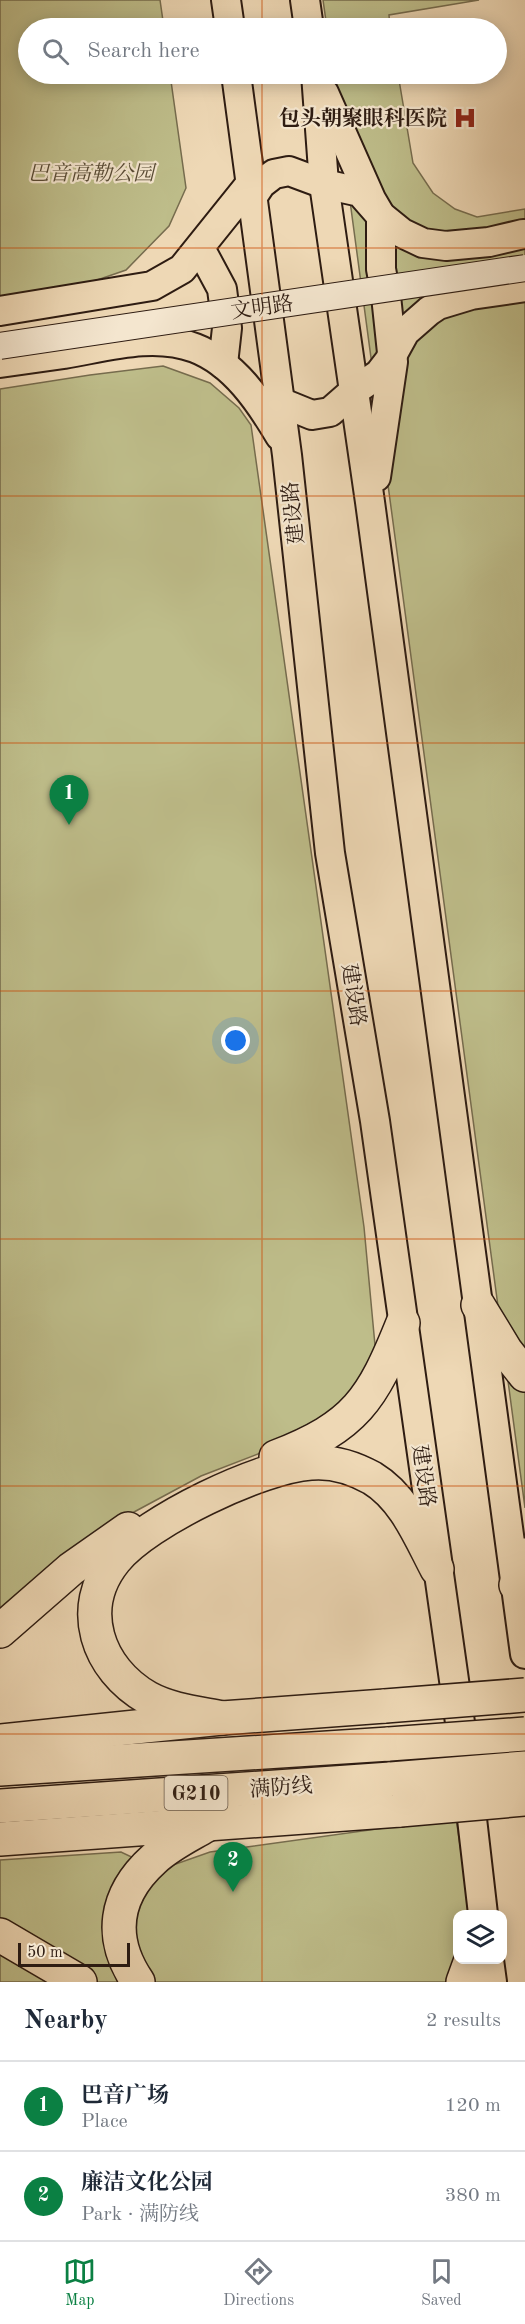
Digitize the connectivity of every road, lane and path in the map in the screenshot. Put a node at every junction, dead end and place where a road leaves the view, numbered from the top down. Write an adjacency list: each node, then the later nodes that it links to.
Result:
1 (226, 0): 3 (main road)
2 (305, 0): 4 (main road)
3 (229, 18)
4 (308, 18)
5 (237, 84): 9 (main road, 建设路)
6 (317, 84): 8 (main road)
7 (321, 84): 10 (main road)
8 (324, 184): 9 (main road); 10 (main road); 21 (main road)
9 (252, 189): 12 (main road); 23 (main road, 建设路)
10 (381, 216): 11 (main road); 18 (main road)
11 (524, 243): 16 (main road, 文明路)
12 (200, 248): 15 (main road); 20 (main road)
13 (525, 268): 17 (main road, 文明路, bridge)
14 (525, 287): 18 (main road)
15 (0, 311)
16 (0, 328)
17 (0, 346)
18 (393, 353): 21 (main road); 25 (main road)
19 (0, 363): 20 (main road)
20 (223, 364): 22 (main road)
21 (354, 391): 23 (main road); 25 (main road)
22 (252, 394): 23 (main road); 24 (main road)
23 (280, 402): 24 (main road, 建设路)
24 (287, 455): 27 (main road, 建设路)
25 (370, 502): 26 (main road)
26 (478, 1305): 28 (highway); 30 (main road)
27 (403, 1323): 29 (main road, 建设路); 31 (highway)
28 (525, 1376)
29 (437, 1569): 34 (highway); 44 (main road, 建设路)
30 (521, 1570): 32 (main road)
31 (0, 1631)
32 (525, 1654)
33 (525, 1695): 34 (highway, bridge)
34 (222, 1718): 36 (highway)
35 (525, 1734): 38 (highway, 满防线 / G210, bridge)
36 (0, 1741)
37 (525, 1768): 39 (highway, 满防线 / G210, bridge)
38 (0, 1769)
39 (396, 1794): 40 (highway, bridge); 41 (highway, 满防线 / G210); 42 (highway)
40 (525, 1800)
41 (0, 1806)
42 (211, 1823): 43 (highway); 49 (highway)
43 (0, 1839)
44 (483, 1910)
45 (0, 1935): 48 (highway)
46 (469, 1964): 50 (highway)
47 (490, 1964): 51 (main road)
48 (80, 1982)
49 (138, 1982)
50 (463, 1982)
51 (492, 1982)

